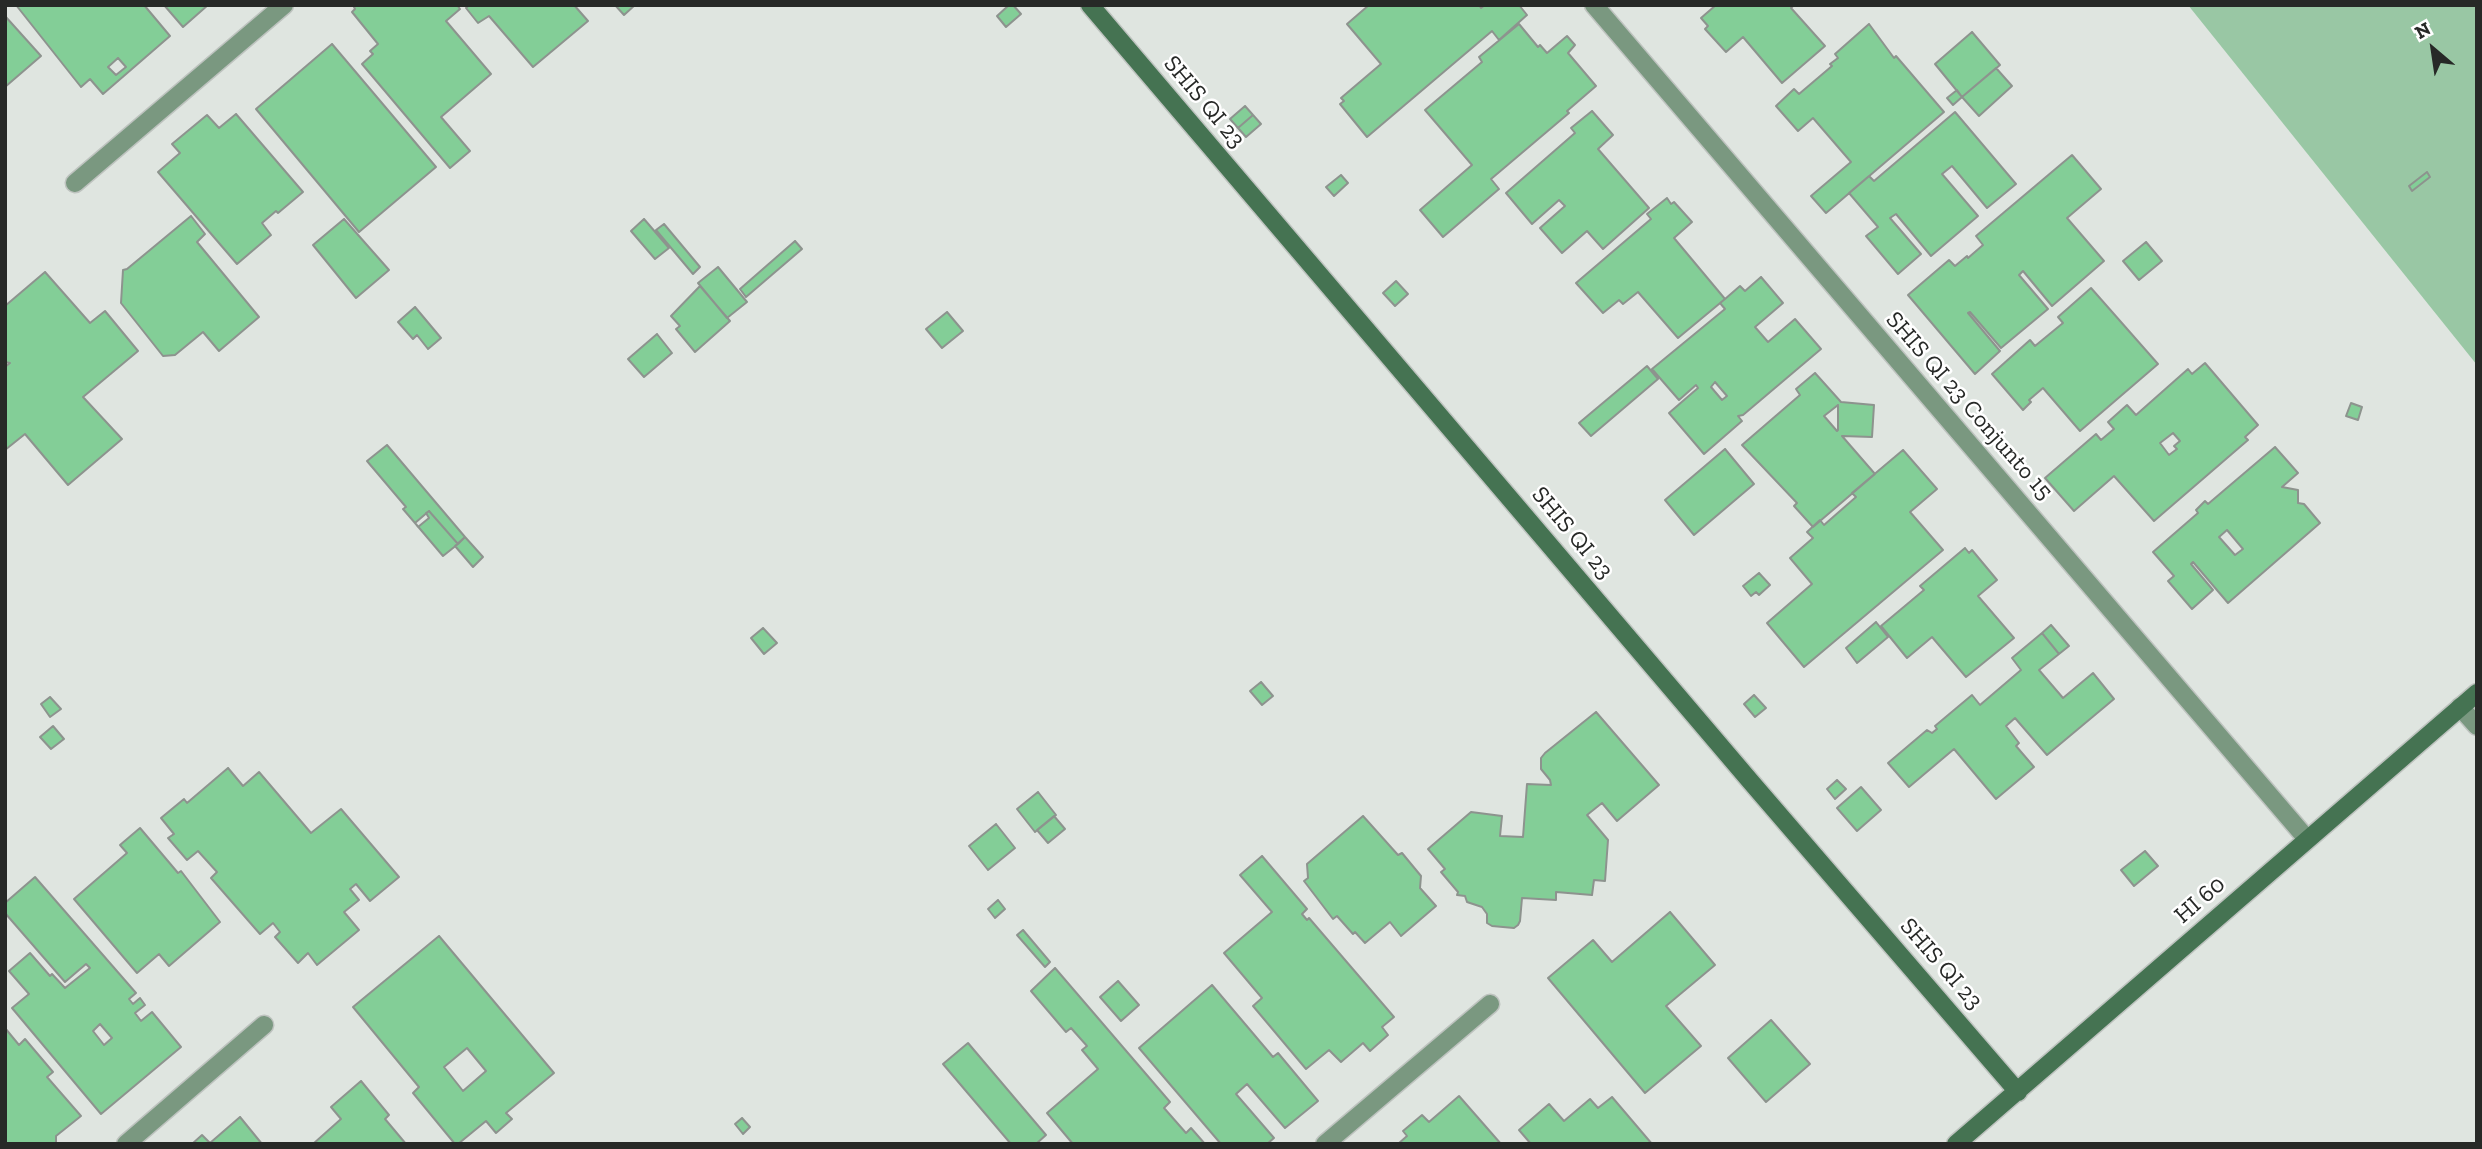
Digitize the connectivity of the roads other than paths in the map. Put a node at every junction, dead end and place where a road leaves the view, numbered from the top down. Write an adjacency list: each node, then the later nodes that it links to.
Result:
1 (284, 5): 4 (street)
2 (1090, 5): 11 (street, SHIS QI 23)
3 (1594, 5): 8 (street, SHIS QI 23 Conjunto 15)
4 (75, 183)
5 (2477, 693): 6 (street, HI 60)
6 (2460, 707): 7 (street); 8 (street, HI 60)
7 (2477, 726)
8 (2307, 839): 11 (street, HI 60)
9 (1490, 1004): 13 (street)
10 (264, 1026): 12 (street)
11 (2018, 1092): 14 (street, HI 60)
12 (126, 1144)
13 (1325, 1144)
14 (1956, 1144)

